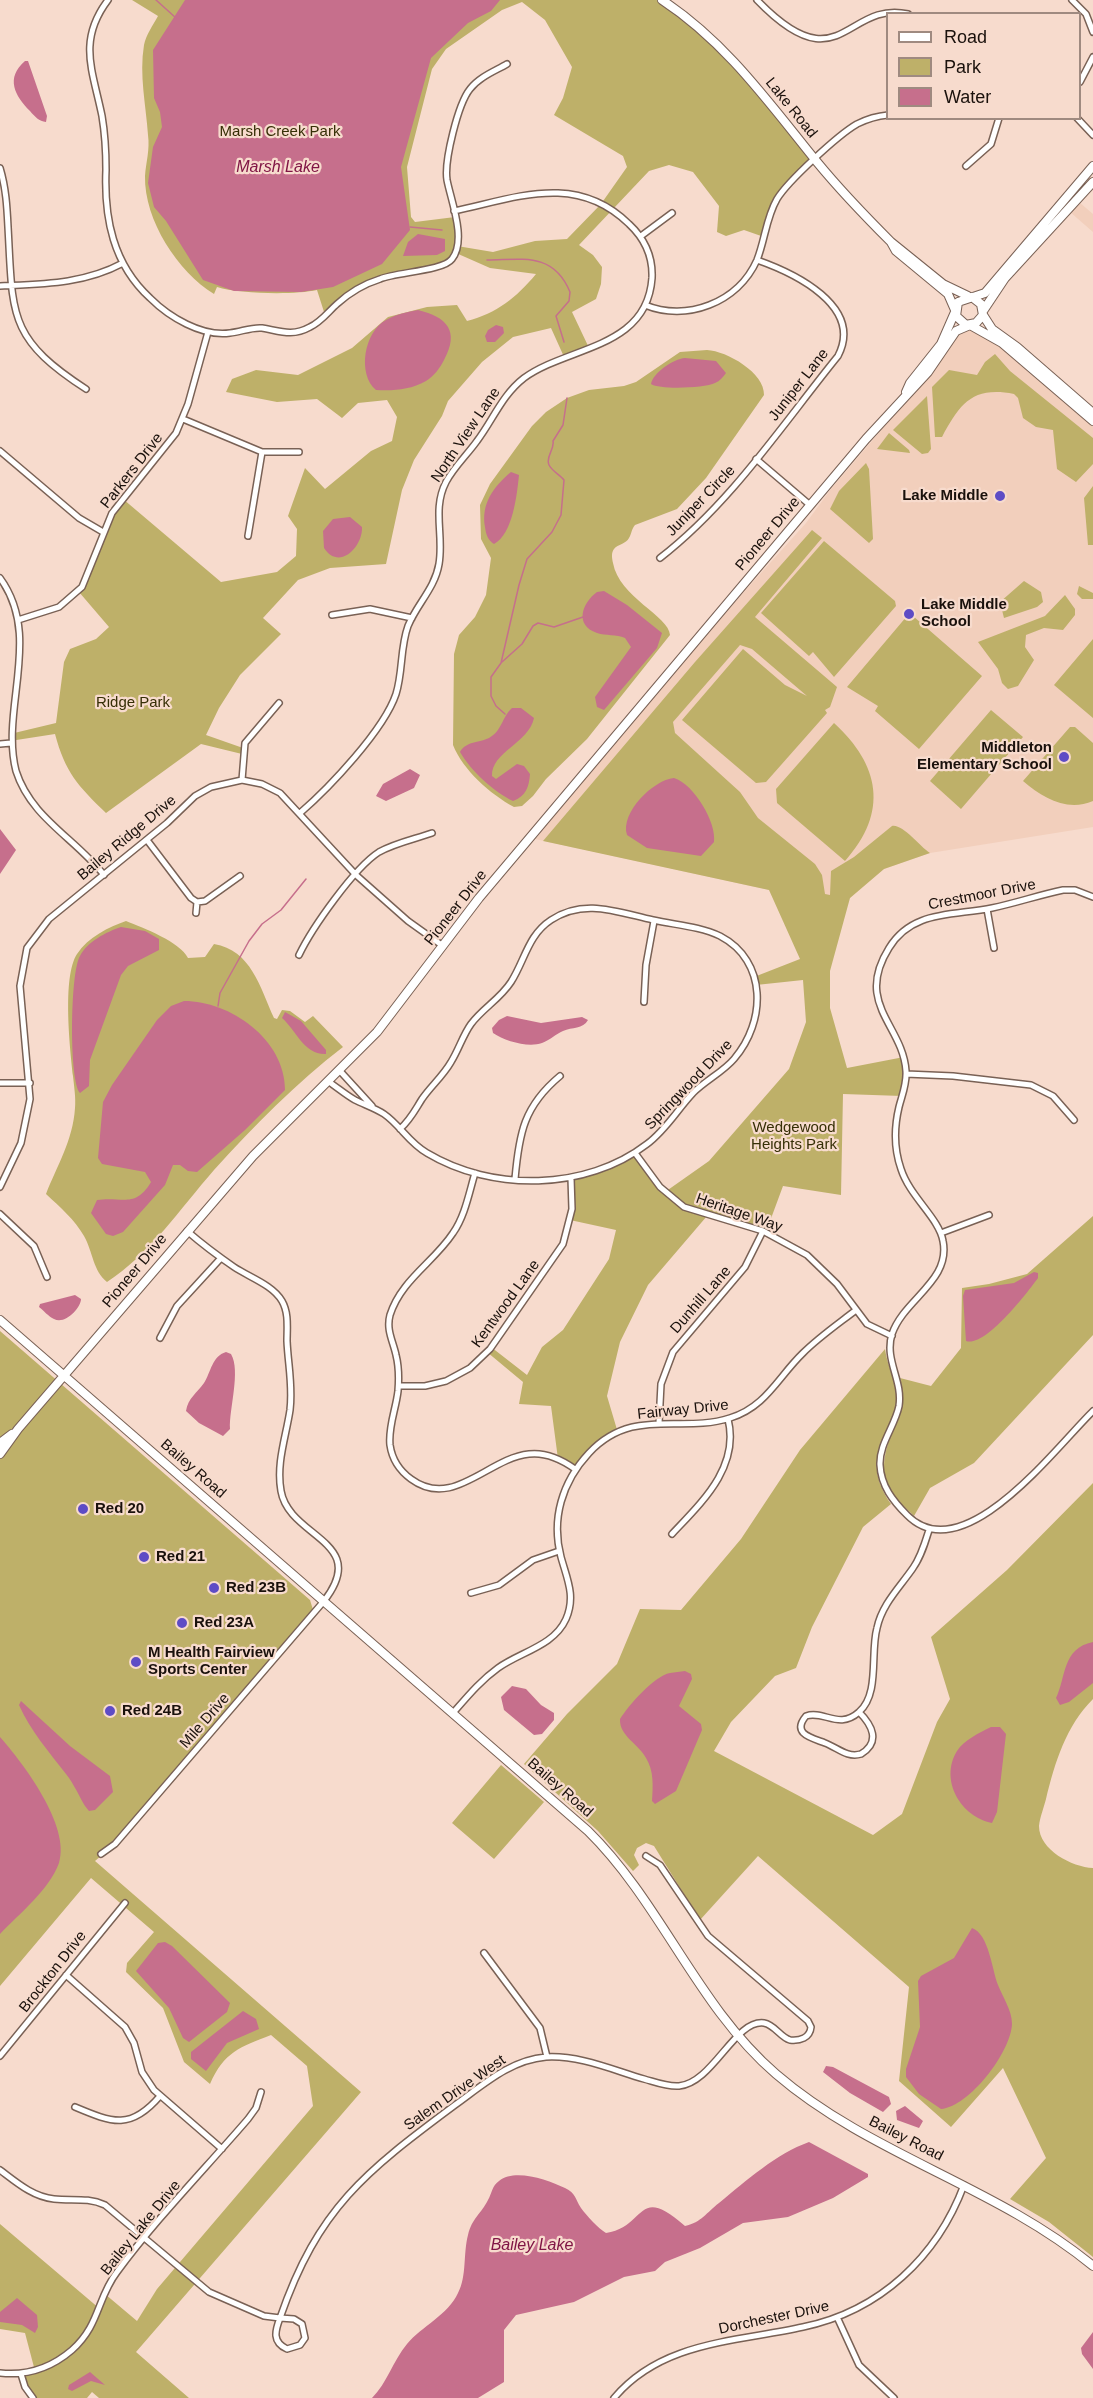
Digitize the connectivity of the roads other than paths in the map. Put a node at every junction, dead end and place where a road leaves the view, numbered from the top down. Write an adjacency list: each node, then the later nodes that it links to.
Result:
1 (108, 0): 24 (street)
2 (662, 0): 14 (street, Lake Road)
3 (757, 0): 5 (street)
4 (1072, 0): 6 (street)
5 (889, 12)
6 (1093, 32)
7 (1093, 57): 9 (street)
8 (507, 64): 19 (street)
9 (1081, 80)
10 (886, 116): 14 (street)
11 (998, 120): 16 (street)
12 (1079, 120): 13 (street)
13 (1093, 135)
14 (815, 160): 22 (street, Lake Road); 23 (street)
15 (1093, 165): 27 (street)
16 (966, 166)
17 (0, 168): 26 (street)
18 (1093, 182): 30 (street)
19 (453, 211): 21 (street, North View Lane); 32 (street)
20 (672, 213): 21 (street)
21 (641, 237): 28 (street, North View Lane)
22 (891, 242): 27 (street, Lake Road); 29 (street, Lake Road)
23 (757, 260): 28 (street); 41 (street, Juniper Lane)
24 (123, 263): 26 (street); 32 (street)
25 (0, 286): 26 (street)
26 (12, 286): 33 (street)
27 (970, 297): 29 (street); 30 (street)
28 (645, 305): 48 (street, North View Lane)
29 (955, 311): 31 (street); 34 (street, Pioneer Drive)
30 (983, 313): 31 (street); 35 (street)
31 (970, 325): 34 (street, Pioneer Drive); 37 (street)
32 (208, 332): 36 (street, Parkers Drive)
33 (86, 389)
34 (905, 393): 42 (street, Pioneer Drive)
35 (1093, 413)
36 (183, 419): 39 (street); 43 (street, Parkers Drive)
37 (1093, 422)
38 (0, 451): 43 (street)
39 (262, 452): 40 (street); 44 (street)
40 (299, 452)
41 (756, 459): 42 (street); 45 (street, Juniper Circle)
42 (810, 505): 66 (street, Pioneer Drive)
43 (103, 532): 49 (street, Parkers Drive)
44 (249, 536)
45 (660, 558)
46 (0, 578): 49 (street)
47 (332, 615): 48 (street)
48 (412, 618): 54 (street, North View Lane)
49 (18, 620): 51 (street)
50 (279, 703): 53 (street)
51 (10, 743): 52 (street); 57 (street)
52 (0, 744)
53 (242, 780): 54 (street, Bailey Ridge Drive); 56 (street, Bailey Ridge Drive)
54 (300, 813): 58 (street, Bailey Ridge Drive)
55 (432, 833): 58 (street)
56 (147, 840): 57 (street, Bailey Ridge Drive); 62 (street)
57 (104, 875): 75 (street, Bailey Ridge Drive)
58 (356, 875): 66 (street, Bailey Ridge Drive); 68 (street)
59 (240, 876): 62 (street)
60 (1093, 888): 61 (street)
61 (1090, 895): 63 (street, Crestmoor Drive)
62 (197, 902): 64 (street)
63 (987, 909): 67 (street); 71 (street, Crestmoor Drive)
64 (196, 913)
65 (654, 921): 69 (street); 78 (street, Springwood Drive); 79 (street, Springwood Drive)
66 (443, 946): 70 (street, Pioneer Drive)
67 (994, 948)
68 (299, 955)
69 (644, 1002)
70 (340, 1071): 73 (street, Pioneer Drive); 76 (street, Springwood Drive)
71 (906, 1074): 77 (street); 88 (street, Crestmoor Drive)
72 (560, 1076): 82 (street)
73 (329, 1082): 76 (street, Springwood Drive); 86 (street, Pioneer Drive)
74 (0, 1083): 75 (street)
75 (30, 1083): 83 (street, Bailey Ridge Drive)
76 (373, 1108): 78 (street, Springwood Drive)
77 (1074, 1120)
78 (400, 1129): 80 (street, Springwood Drive)
79 (635, 1153): 81 (street, Springwood Drive); 87 (street, Heritage Way)
80 (475, 1173): 82 (street, Springwood Drive); 96 (street)
81 (571, 1178): 82 (street, Springwood Drive); 96 (street, Kentwood Lane)
82 (515, 1179)
83 (0, 1186)
84 (0, 1214): 90 (street)
85 (989, 1215): 88 (street)
86 (187, 1231): 89 (street, Mile Drive); 95 (street, Pioneer Drive)
87 (763, 1231): 91 (street, Heritage Way); 99 (street, Dunhill Lane)
88 (941, 1233): 93 (street)
89 (221, 1258): 94 (street); 108 (street, Mile Drive)
90 (46, 1277)
91 (856, 1310): 93 (street, Heritage Way); 98 (street, Fairway Drive)
92 (0, 1320): 95 (street, Bailey Road)
93 (892, 1336): 104 (street)
94 (160, 1338)
95 (64, 1376): 100 (street, Pioneer Drive); 108 (street, Bailey Road)
96 (399, 1386): 103 (street)
97 (1093, 1411): 104 (street)
98 (728, 1419): 99 (street, Fairway Drive); 105 (street)
99 (659, 1423): 103 (street, Fairway Drive)
100 (18, 1429): 101 (street, Pioneer Drive); 102 (street, Pioneer Drive)
101 (0, 1443)
102 (0, 1454)
103 (575, 1469): 106 (street, Fairway Drive)
104 (929, 1530): 109 (street)
105 (672, 1534)
106 (560, 1551): 107 (street); 110 (street, Fairway Drive)
107 (471, 1593)
108 (324, 1601): 110 (street, Bailey Road); 111 (street, Mile Drive)
109 (859, 1712): 109 (street)
110 (453, 1713): 116 (street, Bailey Road)
111 (101, 1854)
112 (646, 1856): 116 (street, Salem Drive West)
113 (125, 1903): 115 (street, Brockton Drive)
114 (484, 1953): 118 (street)
115 (66, 1975): 117 (street, Brockton Drive); 120 (street)
116 (738, 2037): 118 (street, Salem Drive West); 124 (street, Bailey Road)
117 (0, 2056)
118 (547, 2057): 128 (street, Salem Drive West)
119 (261, 2092): 122 (street, Bailey Lake Drive)
120 (160, 2096): 121 (street); 122 (street)
121 (75, 2107)
122 (222, 2149): 125 (street, Bailey Lake Drive)
123 (0, 2170): 125 (street)
124 (964, 2185): 126 (street, Bailey Road); 127 (street, Dorchester Drive)
125 (146, 2237): 128 (street); 130 (street, Bailey Lake Drive)
126 (1093, 2266)
127 (837, 2317): 132 (street, Dorchester Drive); 133 (street)
128 (280, 2318): 128 (street, Salem Drive West)
129 (0, 2373): 130 (street, Bailey Lake Drive)
130 (21, 2374): 131 (street)
131 (33, 2398)
132 (614, 2398)
133 (894, 2398)

